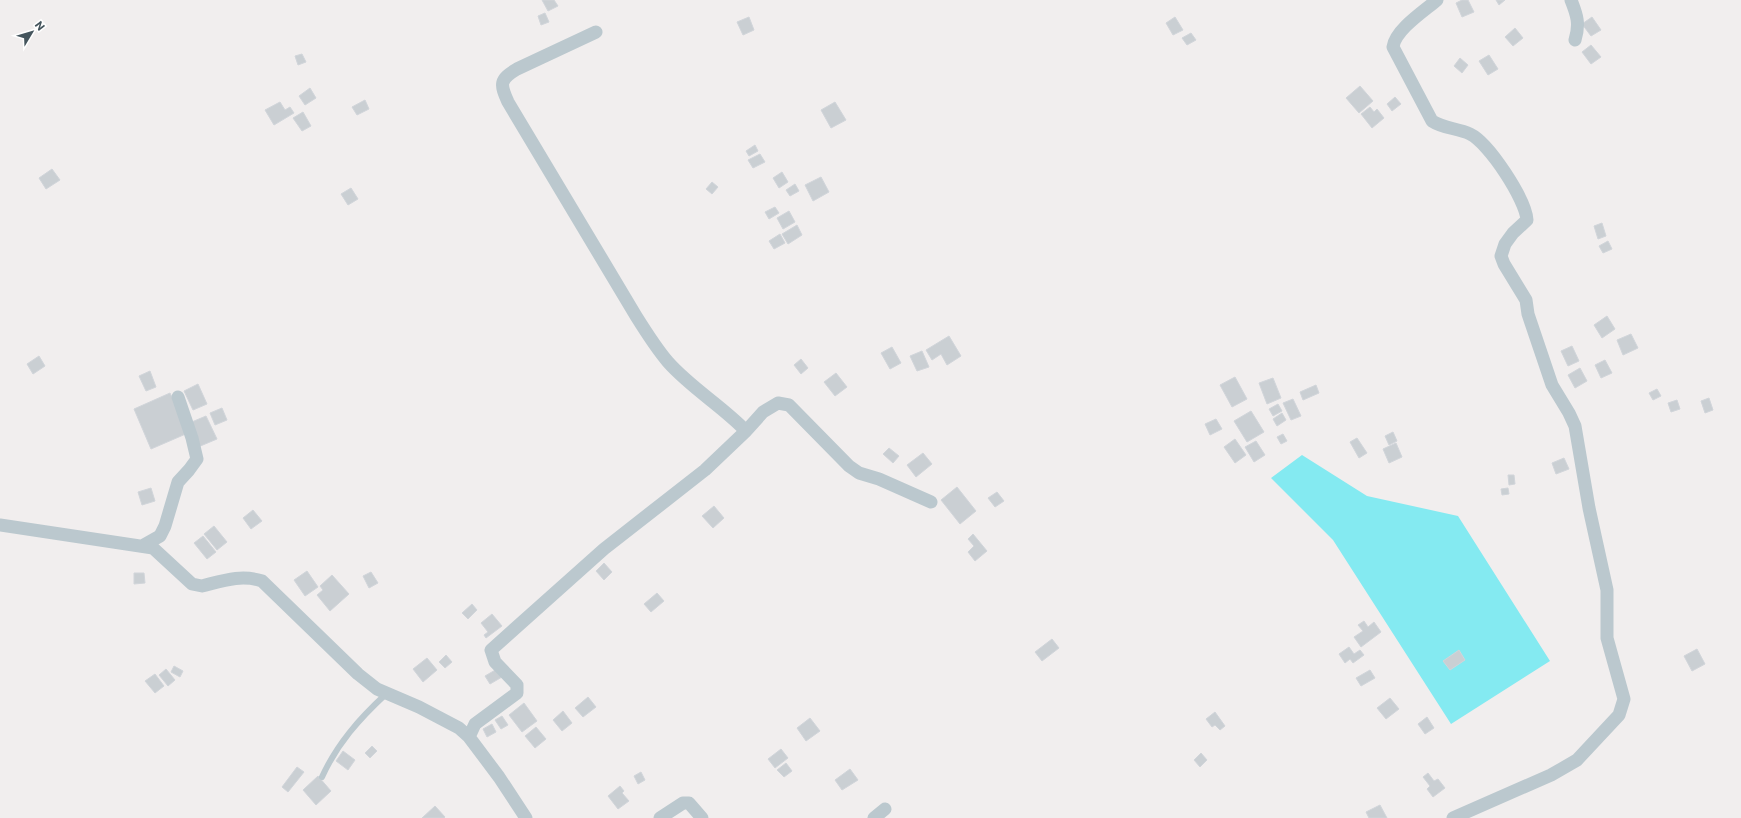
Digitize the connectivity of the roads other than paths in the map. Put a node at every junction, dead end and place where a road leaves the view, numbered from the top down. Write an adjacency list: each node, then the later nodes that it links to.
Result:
1 (1437, 0): 18 (street)
2 (1571, 0): 4 (street)
3 (596, 32): 6 (street)
4 (1575, 40)
5 (178, 397): 9 (street)
6 (746, 432): 7 (street); 11 (street)
7 (931, 502)
8 (0, 525): 9 (street)
9 (144, 545): 10 (street)
10 (386, 694): 11 (street); 12 (lane)
11 (469, 737): 14 (street)
12 (322, 777)
13 (885, 809): 17 (street)
14 (526, 818)
15 (660, 818): 16 (street)
16 (702, 818)
17 (874, 818)
18 (1453, 818)

